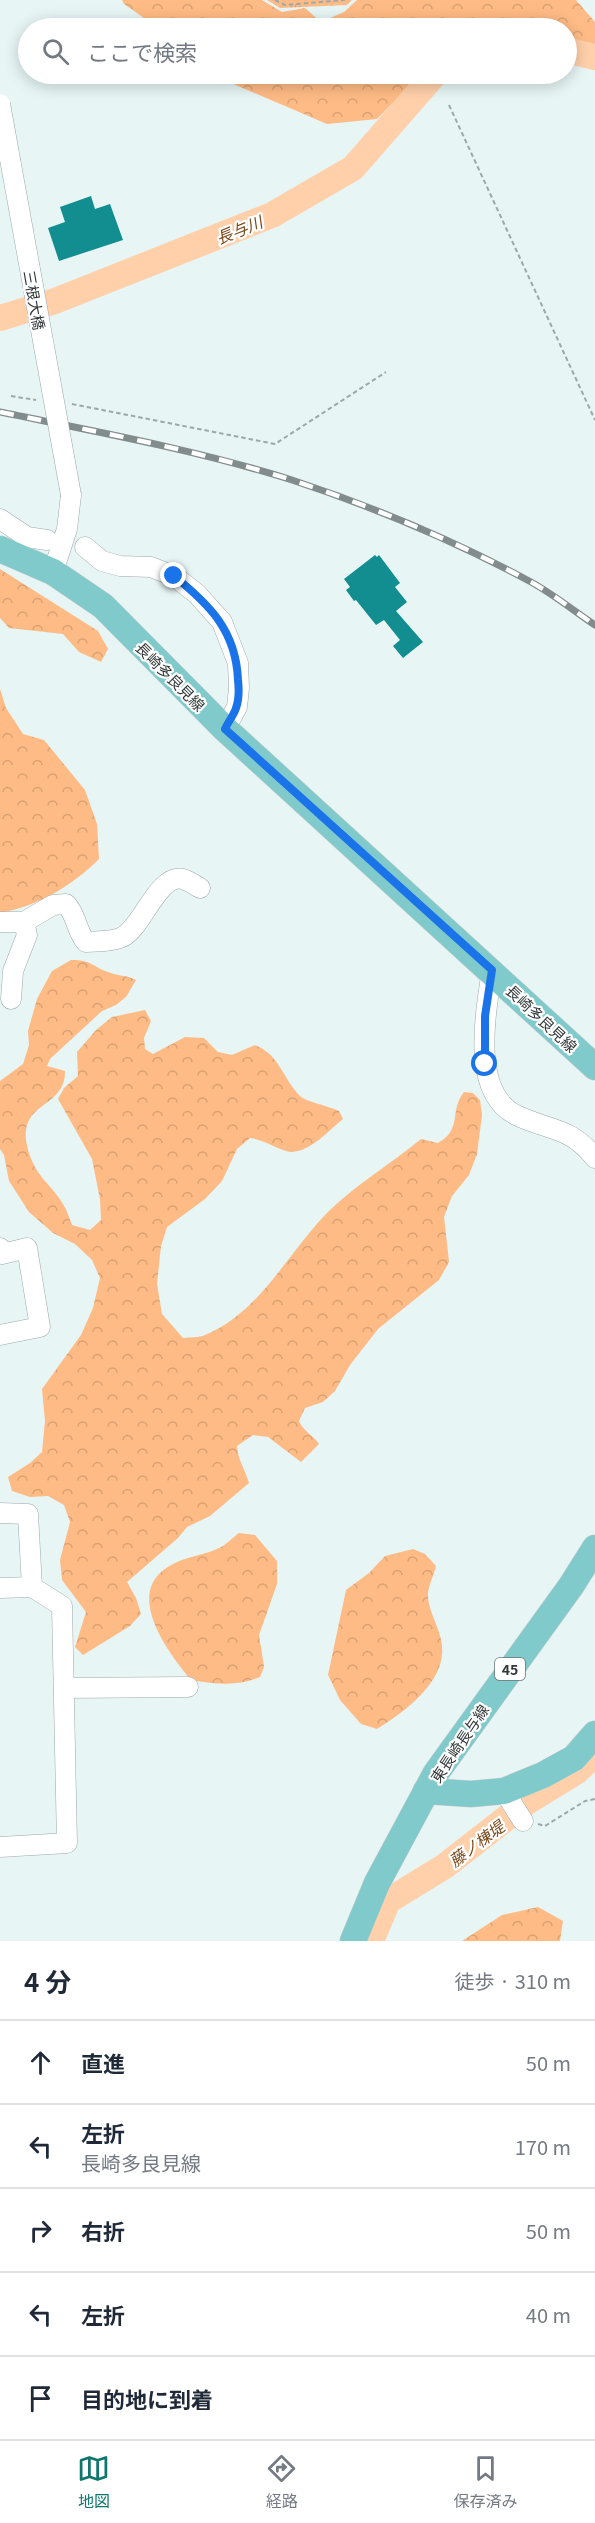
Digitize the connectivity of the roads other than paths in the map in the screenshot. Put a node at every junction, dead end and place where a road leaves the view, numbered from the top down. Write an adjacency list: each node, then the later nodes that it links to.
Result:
1 (0, 104): 6 (street, 三根大橋, bridge)
2 (0, 519): 3 (street)
3 (47, 540)
4 (86, 547): 7 (street)
5 (0, 549): 6 (main road, 長崎多良見線)
6 (53, 572): 7 (main road, 長崎多良見線)
7 (225, 729): 11 (main road, 長崎多良見線)
8 (200, 888): 10 (street)
9 (0, 922): 10 (street)
10 (24, 922): 12 (street)
11 (492, 970): 13 (main road, 長崎多良見線); 14 (street)
12 (10, 999)
13 (595, 1067)
14 (595, 1158)
15 (1, 1252): 16 (street)
16 (0, 1335)
17 (0, 1513): 19 (street)
18 (595, 1548): 24 (main road, 東長崎長与線 / 45)
19 (32, 1587): 20 (street); 22 (street)
20 (0, 1588)
21 (188, 1687): 22 (street)
22 (64, 1688): 27 (street)
23 (595, 1734): 25 (main road, 東長崎長与線)
24 (426, 1791): 25 (main road, 東長崎長与線); 28 (main road, 東長崎長与線 / 45)
25 (504, 1791): 26 (street)
26 (523, 1821)
27 (0, 1847)
28 (353, 1941)

